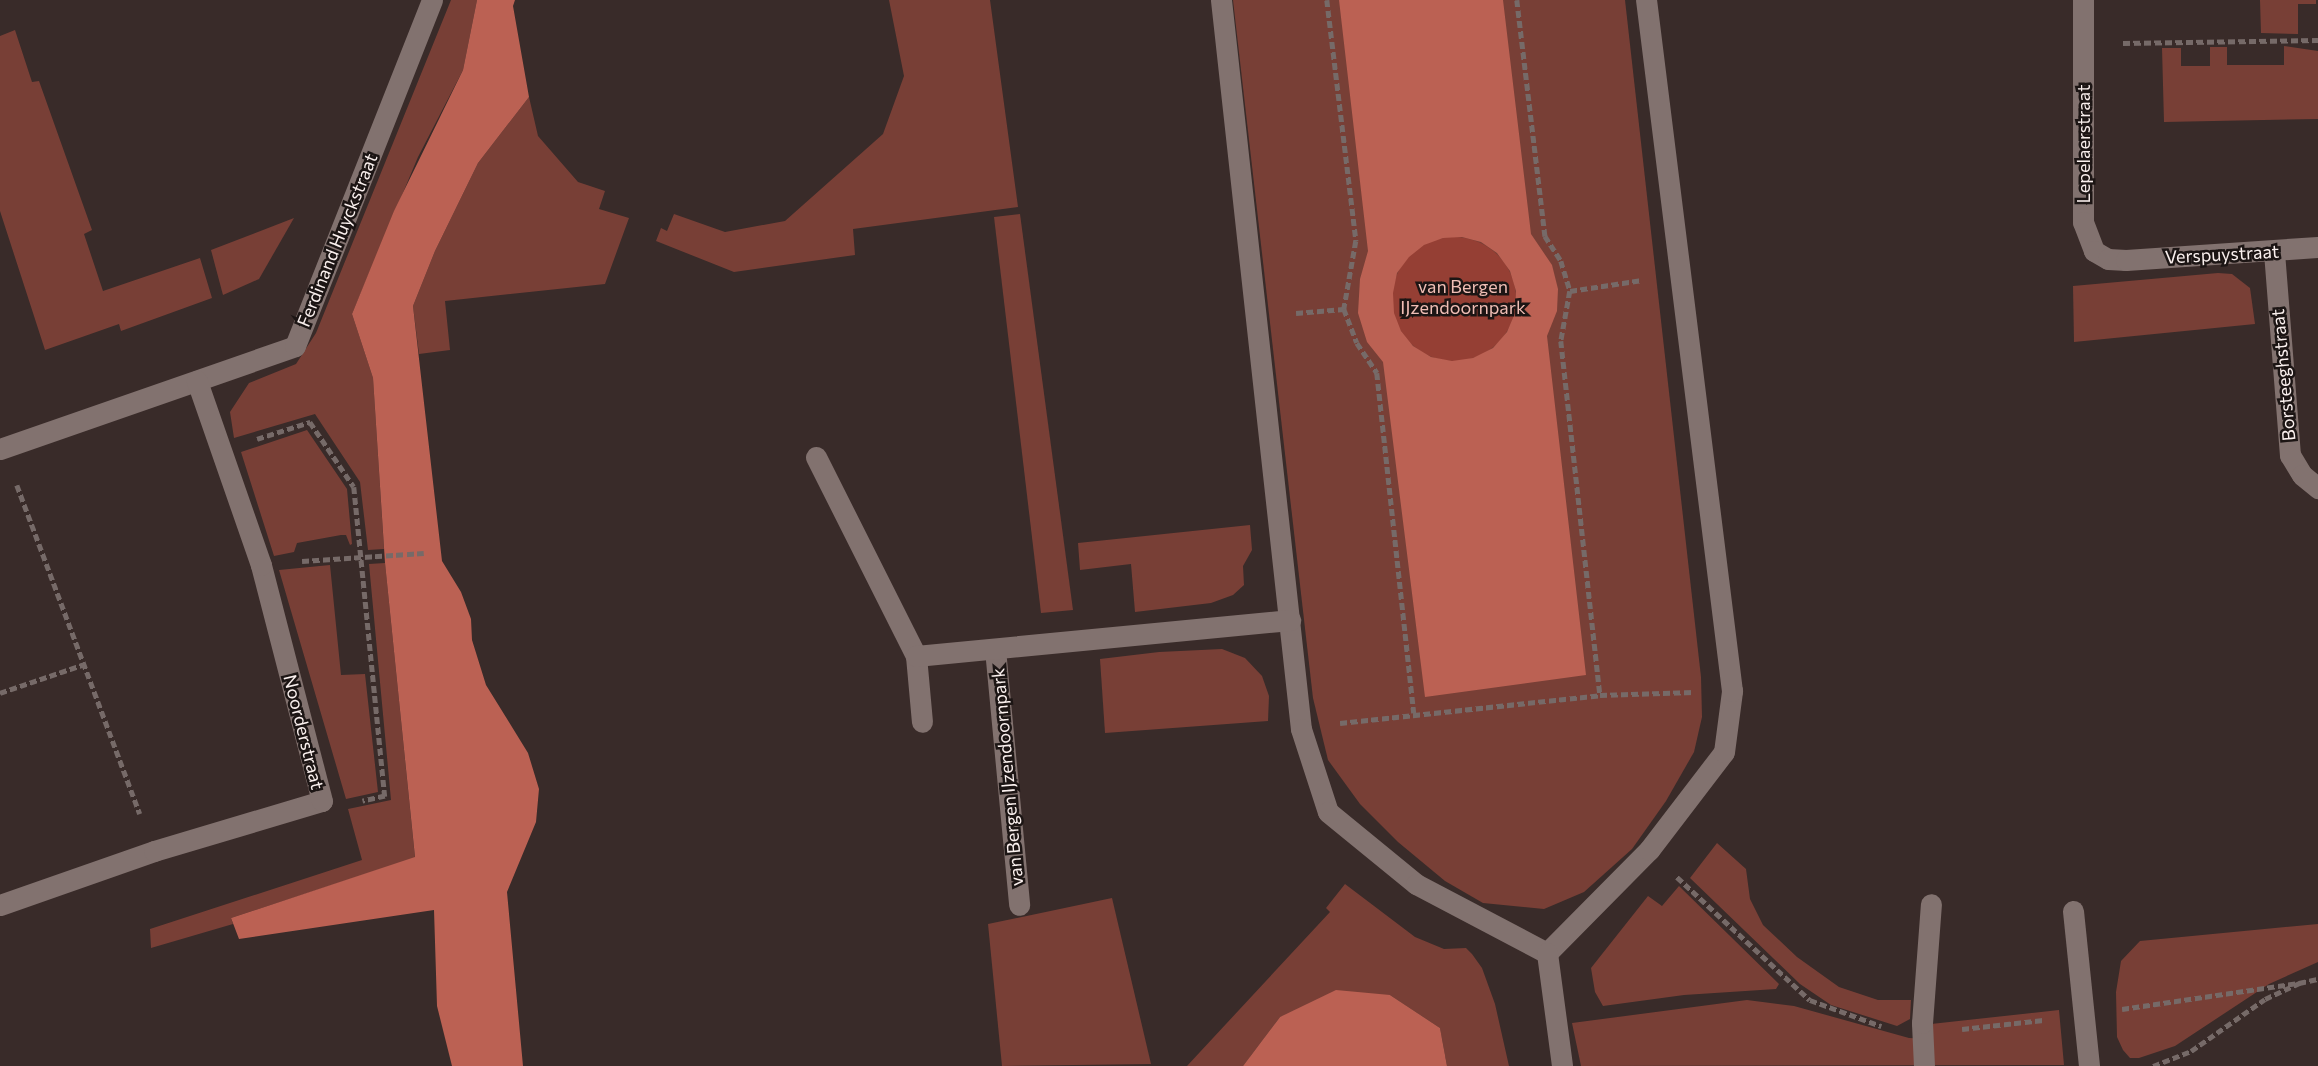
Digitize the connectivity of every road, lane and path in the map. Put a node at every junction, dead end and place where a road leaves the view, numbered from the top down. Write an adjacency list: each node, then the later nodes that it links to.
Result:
1 (432, 0): 16 (street, Ferdinand Huyckstraat)
2 (1221, 0): 15 (street)
3 (1327, 0): 14 (path)
4 (1517, 0): 13 (path)
5 (1646, 0): 12 (street)
6 (2083, 0): 8 (street, Lepelaerstraat)
7 (2318, 40): 8 (path)
8 (2084, 43): 11 (street, Lepelaerstraat)
9 (2318, 247): 10 (street, Verspuystraat)
10 (2274, 252): 11 (street, Verspuystraat); 20 (street, Borsteeghstraat)
11 (2126, 260)
12 (1680, 274): 13 (path); 28 (street)
13 (1570, 291): 30 (path)
14 (1343, 309): 15 (path); 31 (path)
15 (1257, 316): 24 (street)
16 (197, 380): 17 (street, Ferdinand Huyckstraat); 18 (street, Noorderstraat)
17 (2, 449): 27 (path)
18 (223, 450): 22 (path); 23 (street, Noorderstraat)
19 (816, 457): 26 (street)
20 (2318, 488)
21 (424, 553): 22 (path)
22 (362, 556): 23 (path); 34 (path)
23 (261, 565): 34 (street, Noorderstraat)
24 (1290, 620): 25 (street, van Bergen IJzendoornpark); 33 (street)
25 (995, 649): 26 (street, van Bergen IJzendoornpark); 38 (street, van Bergen IJzendoornpark)
26 (916, 656): 32 (street)
27 (85, 664): 29 (path); 35 (path)
28 (1732, 691): 30 (path); 40 (street)
29 (0, 693)
30 (1600, 695): 31 (path)
31 (1414, 713): 33 (path)
32 (922, 722)
33 (1301, 729): 40 (street)
34 (322, 802): 35 (street, Noorderstraat)
35 (154, 851): 37 (street, Noorderstraat)
36 (1931, 904): 43 (street)
37 (0, 905)
38 (1018, 905)
39 (2073, 911): 44 (street)
40 (1547, 953): 42 (street)
41 (2318, 979): 45 (path)
42 (1562, 1066)
43 (1924, 1066)
44 (2090, 1066)
45 (2153, 1066)

